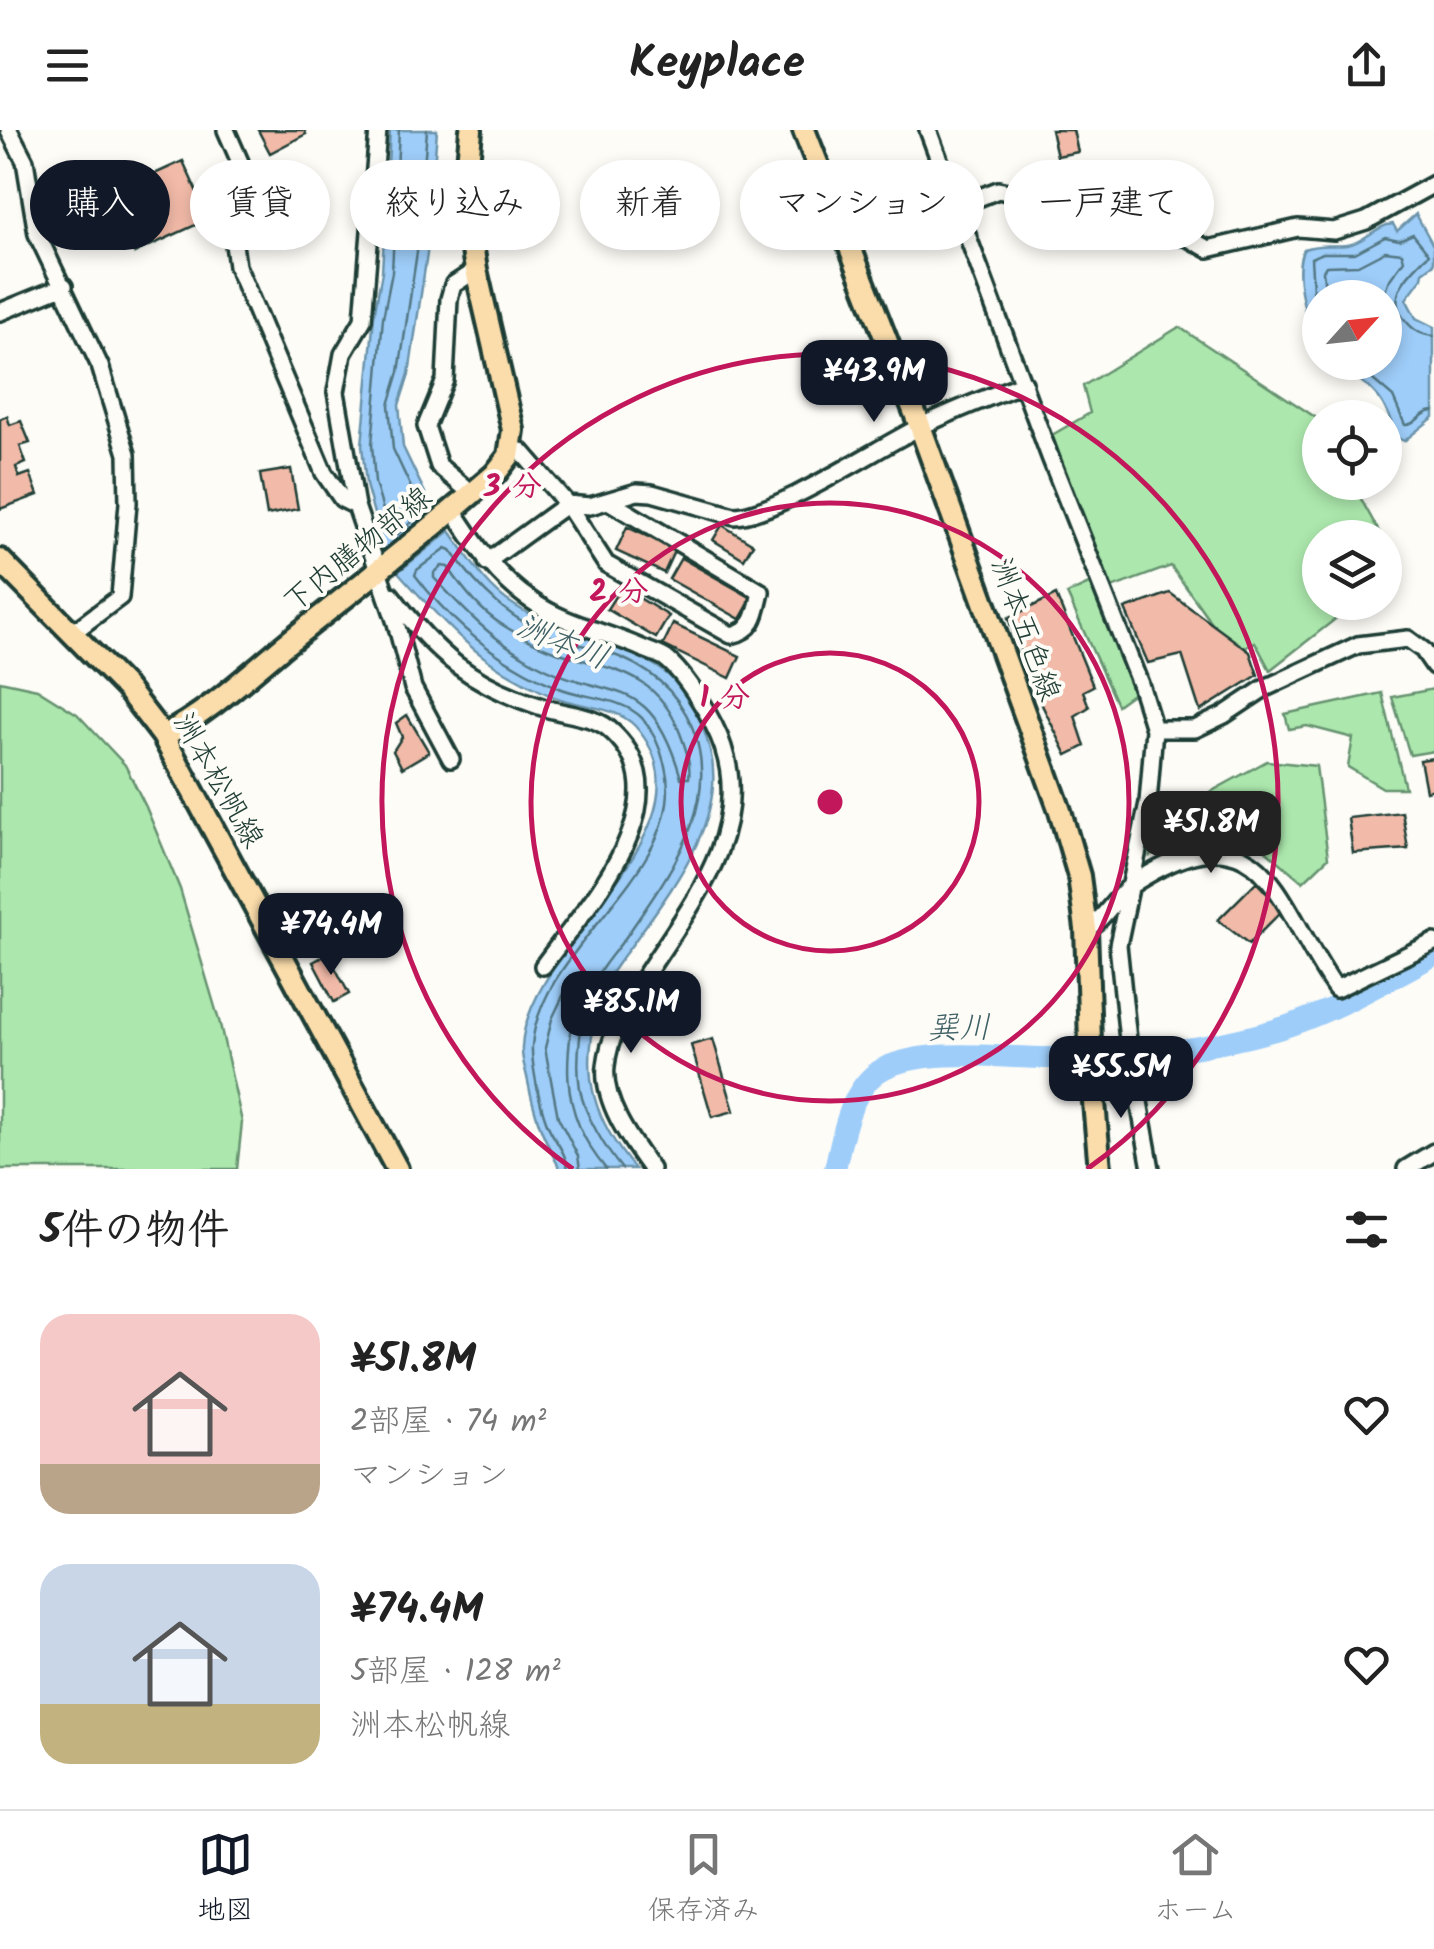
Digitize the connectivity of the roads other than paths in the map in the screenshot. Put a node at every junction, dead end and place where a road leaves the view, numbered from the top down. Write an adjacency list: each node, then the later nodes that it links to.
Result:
1 (9, 130): 12 (street)
2 (226, 130): 20 (street)
3 (378, 130): 20 (street)
4 (471, 130): 11 (main road)
5 (804, 130): 15 (main road, 洲本五色線)
6 (928, 130): 7 (street)
7 (940, 160)
8 (1434, 184): 9 (street)
9 (984, 196)
10 (974, 250): 14 (street)
11 (476, 270): 16 (main road); 17 (street)
12 (64, 286): 13 (street); 25 (street)
13 (0, 312)
14 (1024, 384): 15 (street); 27 (street)
15 (920, 426): 18 (street); 31 (main road, 洲本五色線)
16 (512, 448): 17 (main road, 下内膳物部線); 19 (street)
17 (472, 494): 21 (main road, 下内膳物部線)
18 (610, 502): 19 (street); 19 (street)
19 (567, 504): 23 (street)
20 (356, 506): 24 (street)
21 (453, 510): 23 (street); 24 (main road, 下内膳物部線)
22 (0, 560): 25 (main road, 洲本松帆線)
23 (487, 562): 36 (street)
24 (383, 573): 28 (main road, 下内膳物部線); 29 (street); 33 (street)
25 (72, 634): 28 (main road, 洲本松帆線)
26 (1434, 666): 27 (street)
27 (1154, 729): 30 (street)
28 (163, 736): 35 (main road, 洲本松帆線)
29 (451, 759)
30 (1132, 884): 31 (street); 32 (street); 38 (street)
31 (1086, 929): 37 (main road, 洲本五色線)
32 (1434, 942)
33 (543, 966)
34 (1434, 1152): 39 (street)
35 (397, 1169)
36 (651, 1169)
37 (1100, 1169)
38 (1150, 1169)
39 (1406, 1169)

